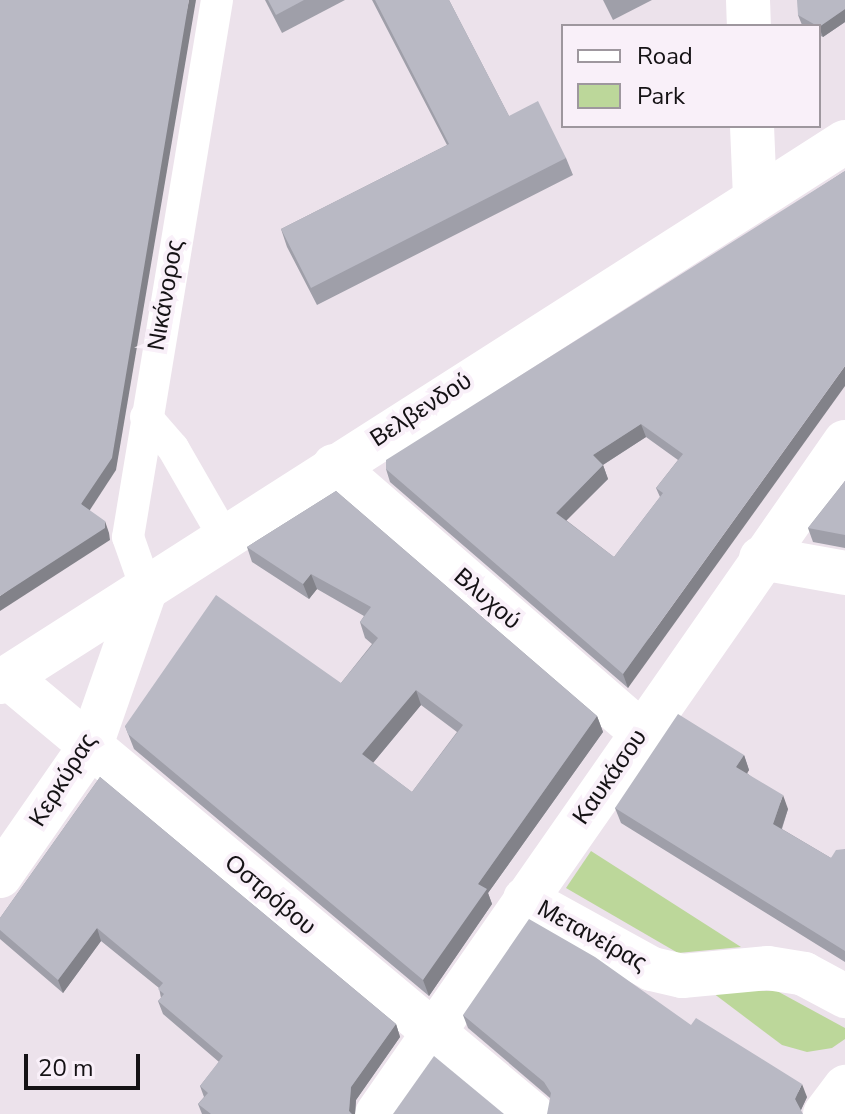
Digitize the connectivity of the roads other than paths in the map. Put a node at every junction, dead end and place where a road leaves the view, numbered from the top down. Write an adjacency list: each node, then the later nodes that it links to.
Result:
1 (217, 0): 7 (street, Νικάνορος)
2 (748, 0): 3 (street)
3 (749, 24)
4 (752, 128): 6 (street)
5 (845, 142): 6 (street, Βελβενδού)
6 (755, 199): 9 (street, Βελβενδού)
7 (146, 417): 10 (street); 13 (street, Νικάνορος)
8 (845, 442): 11 (street, Καυκάσου)
9 (334, 466): 10 (street, Βελβενδού); 15 (street, Βλυχού)
10 (226, 540): 13 (street, Βελβενδού)
11 (761, 558): 12 (street); 15 (street, Καυκάσου)
12 (845, 573)
13 (146, 588): 14 (street, Βελβενδού); 16 (street, Κερκύρας)
14 (4, 679): 16 (street, Οστρόβου)
15 (641, 732): 18 (street, Καυκάσου)
16 (91, 745): 17 (street, Κερκύρας); 20 (street, Οστρόβου)
17 (0, 876)
18 (525, 899): 19 (street, Μετανείρας); 20 (street, Καυκάσου)
19 (845, 996)
20 (434, 1031): 22 (street, Καυκάσου); 23 (street, Οστρόβου)
21 (845, 1087): 24 (street)
22 (377, 1114)
23 (532, 1114)
24 (825, 1114)

